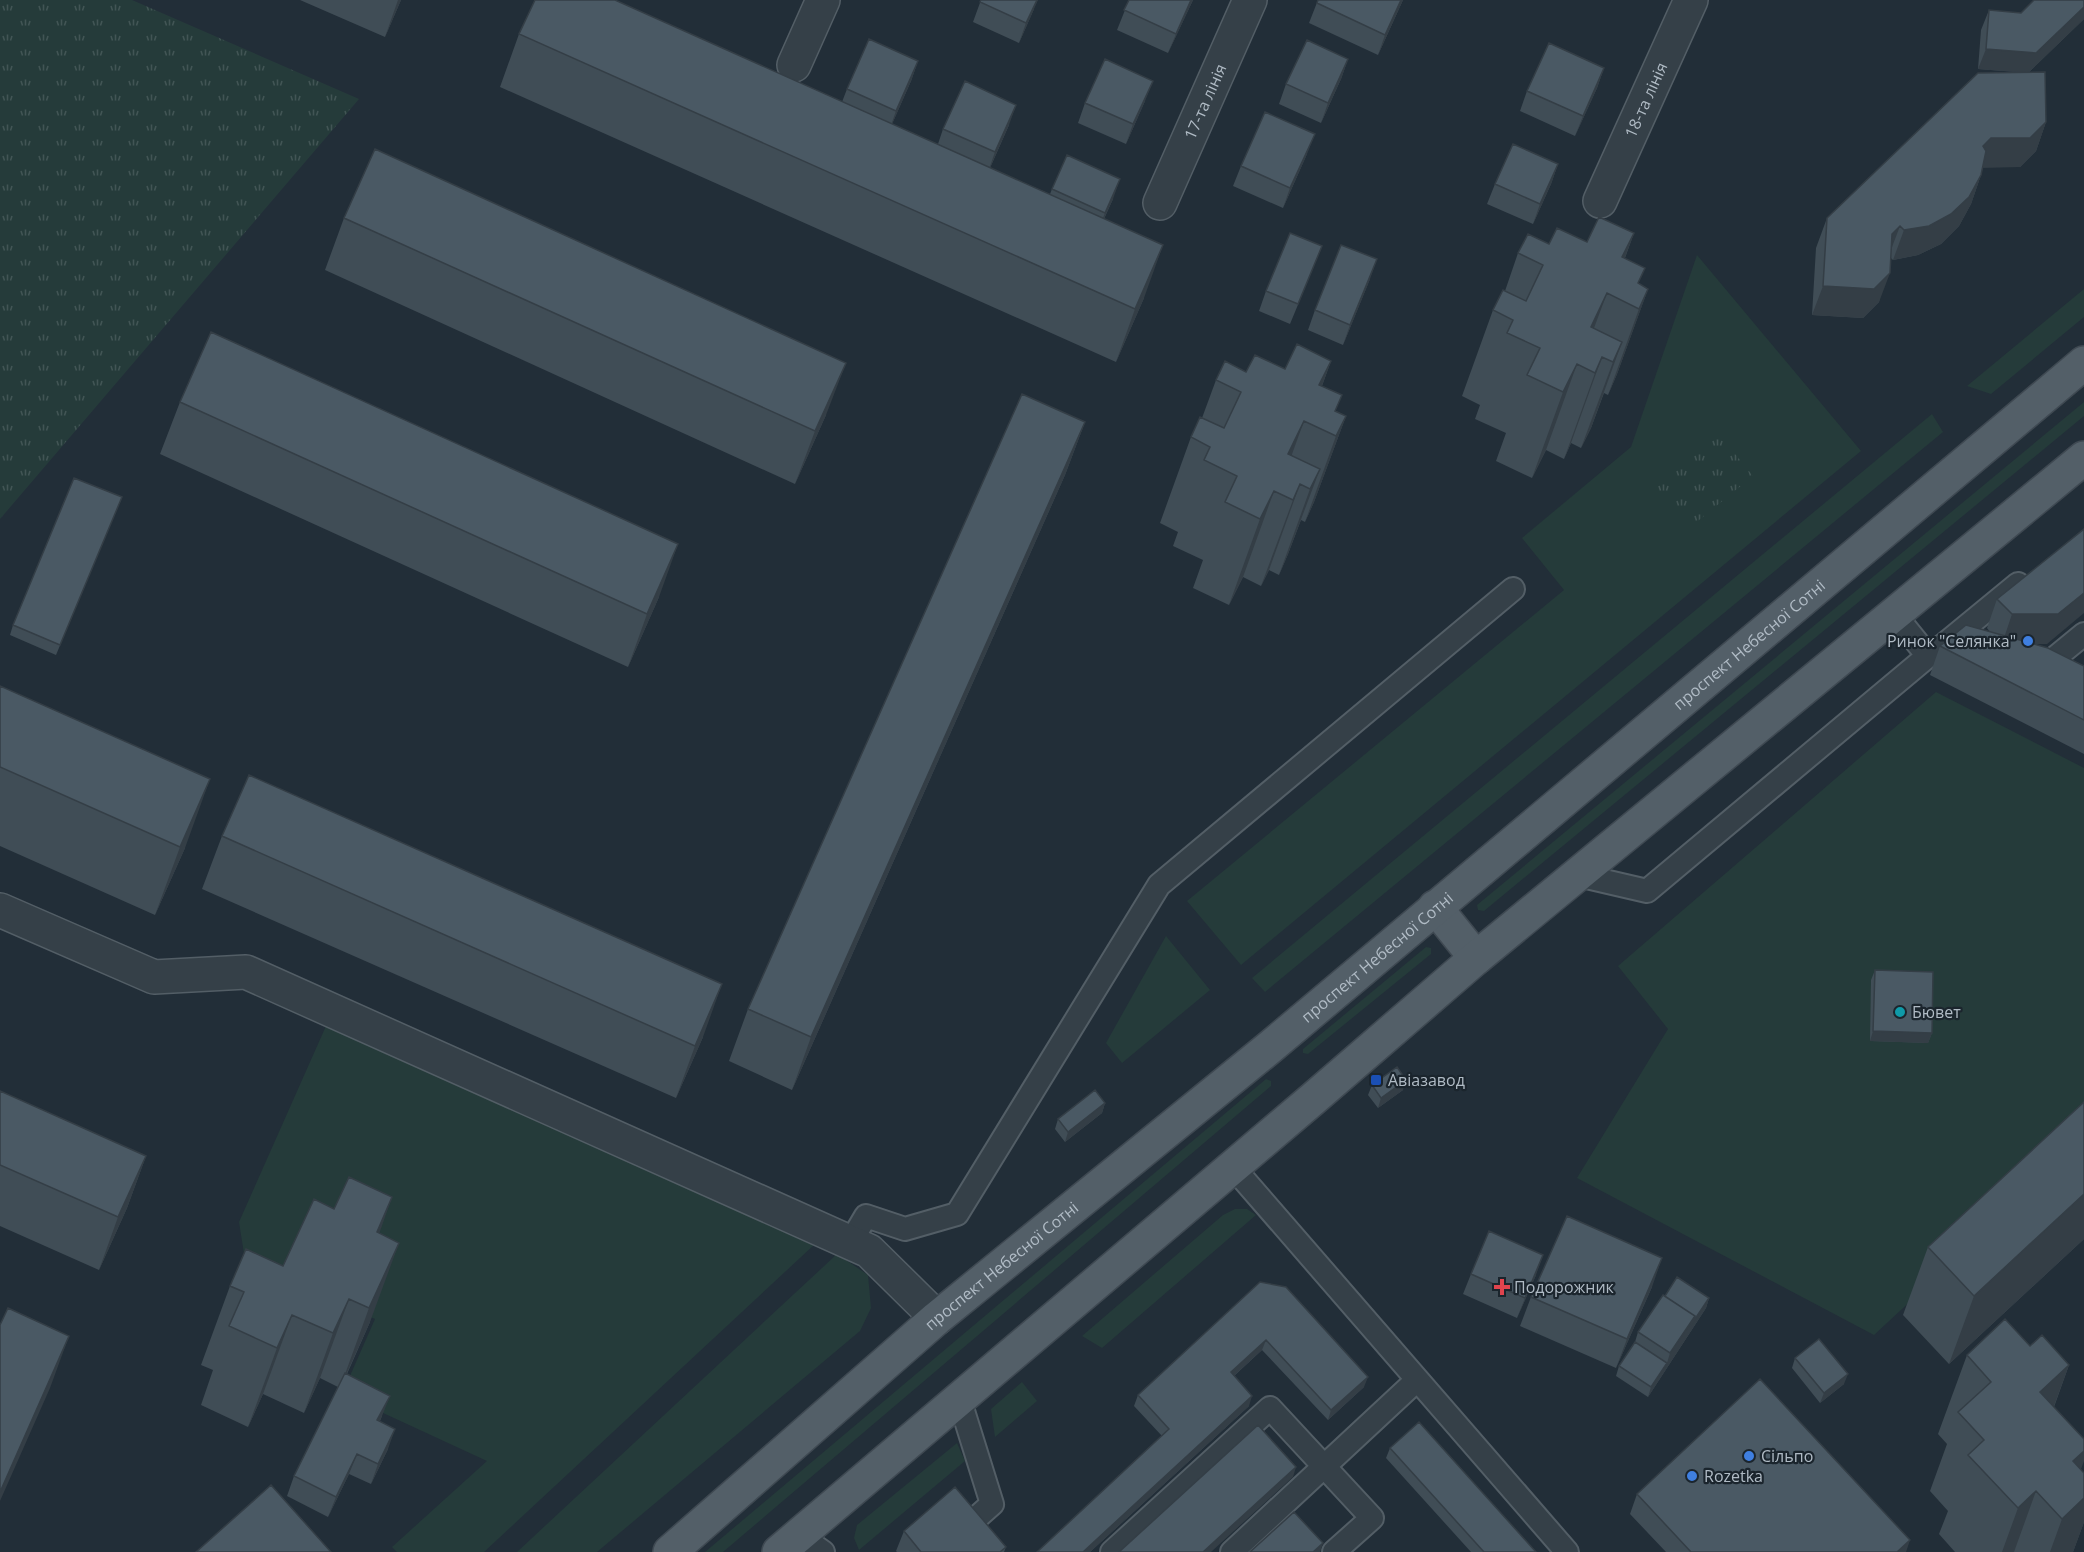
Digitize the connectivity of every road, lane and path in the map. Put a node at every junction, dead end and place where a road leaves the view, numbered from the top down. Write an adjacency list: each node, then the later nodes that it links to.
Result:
1 (823, 0): 4 (street)
2 (1250, 0): 6 (street, 17-та лінія)
3 (1691, 0): 5 (street, 18-та лінія)
4 (794, 65)
5 (1600, 201)
6 (1160, 203)
7 (2084, 363): 17 (main road, проспект Небесної Сотні)
8 (2084, 458): 11 (main road)
9 (2038, 568): 13 (lane)
10 (1514, 589): 21 (lane)
11 (1894, 614): 13 (lane); 16 (main road)
12 (2084, 634): 15 (lane)
13 (1937, 650): 14 (lane); 16 (lane)
14 (1990, 654)
15 (2044, 668)
16 (1578, 874): 19 (main road)
17 (1435, 907): 19 (main road); 22 (main road, проспект Небесної Сотні)
18 (0, 910): 21 (street)
19 (1476, 958): 20 (main road)
20 (1232, 1166): 23 (lane); 24 (main road)
21 (850, 1243): 22 (street)
22 (937, 1318): 28 (main road, проспект Небесної Сотні)
23 (1417, 1380): 25 (lane); 32 (lane)
24 (959, 1398): 26 (lane); 27 (main road)
25 (1324, 1466): 29 (lane); 30 (lane); 31 (lane)
26 (965, 1527)
27 (800, 1546)
28 (670, 1552)
29 (1112, 1552)
30 (1232, 1552)
31 (1334, 1552)
32 (1567, 1552)

